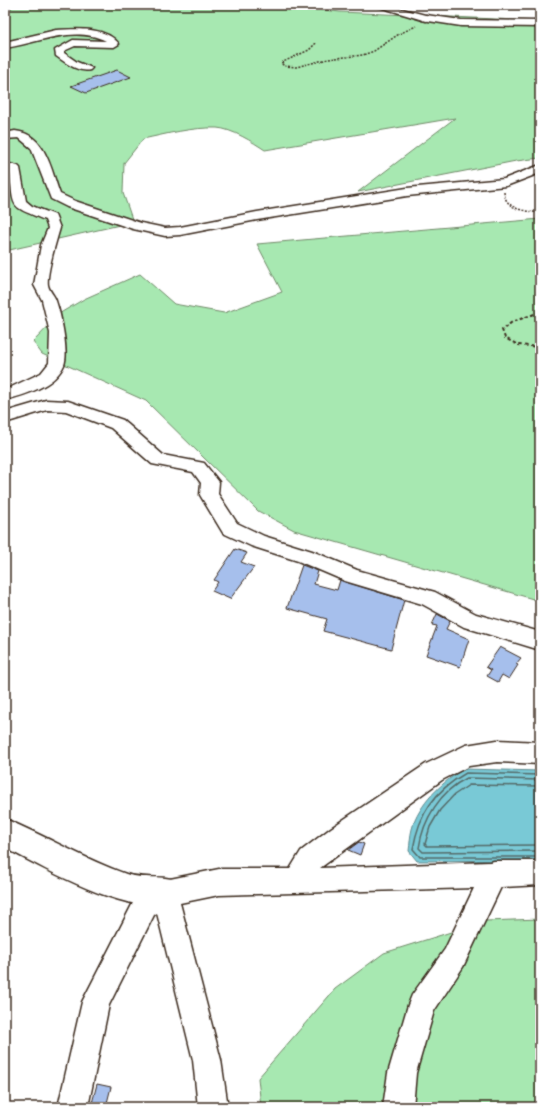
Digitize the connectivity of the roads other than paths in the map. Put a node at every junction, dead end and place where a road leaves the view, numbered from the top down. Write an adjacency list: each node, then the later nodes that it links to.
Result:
1 (9, 5): 3 (street)
2 (377, 5): 4 (street)
3 (5, 8)
4 (429, 19): 5 (street)
5 (540, 24)
6 (5, 45): 7 (street)
7 (87, 68)
8 (5, 136): 10 (street)
9 (5, 166): 11 (street)
10 (540, 168)
11 (5, 395)
12 (5, 418): 13 (street)
13 (540, 641)
14 (540, 753): 18 (street)
15 (5, 833): 19 (street)
16 (494, 873): 17 (street); 18 (street); 22 (street)
17 (540, 873)
18 (296, 881): 19 (street)
19 (167, 893): 20 (street); 21 (street)
20 (73, 1107)
21 (213, 1107)
22 (398, 1107)

